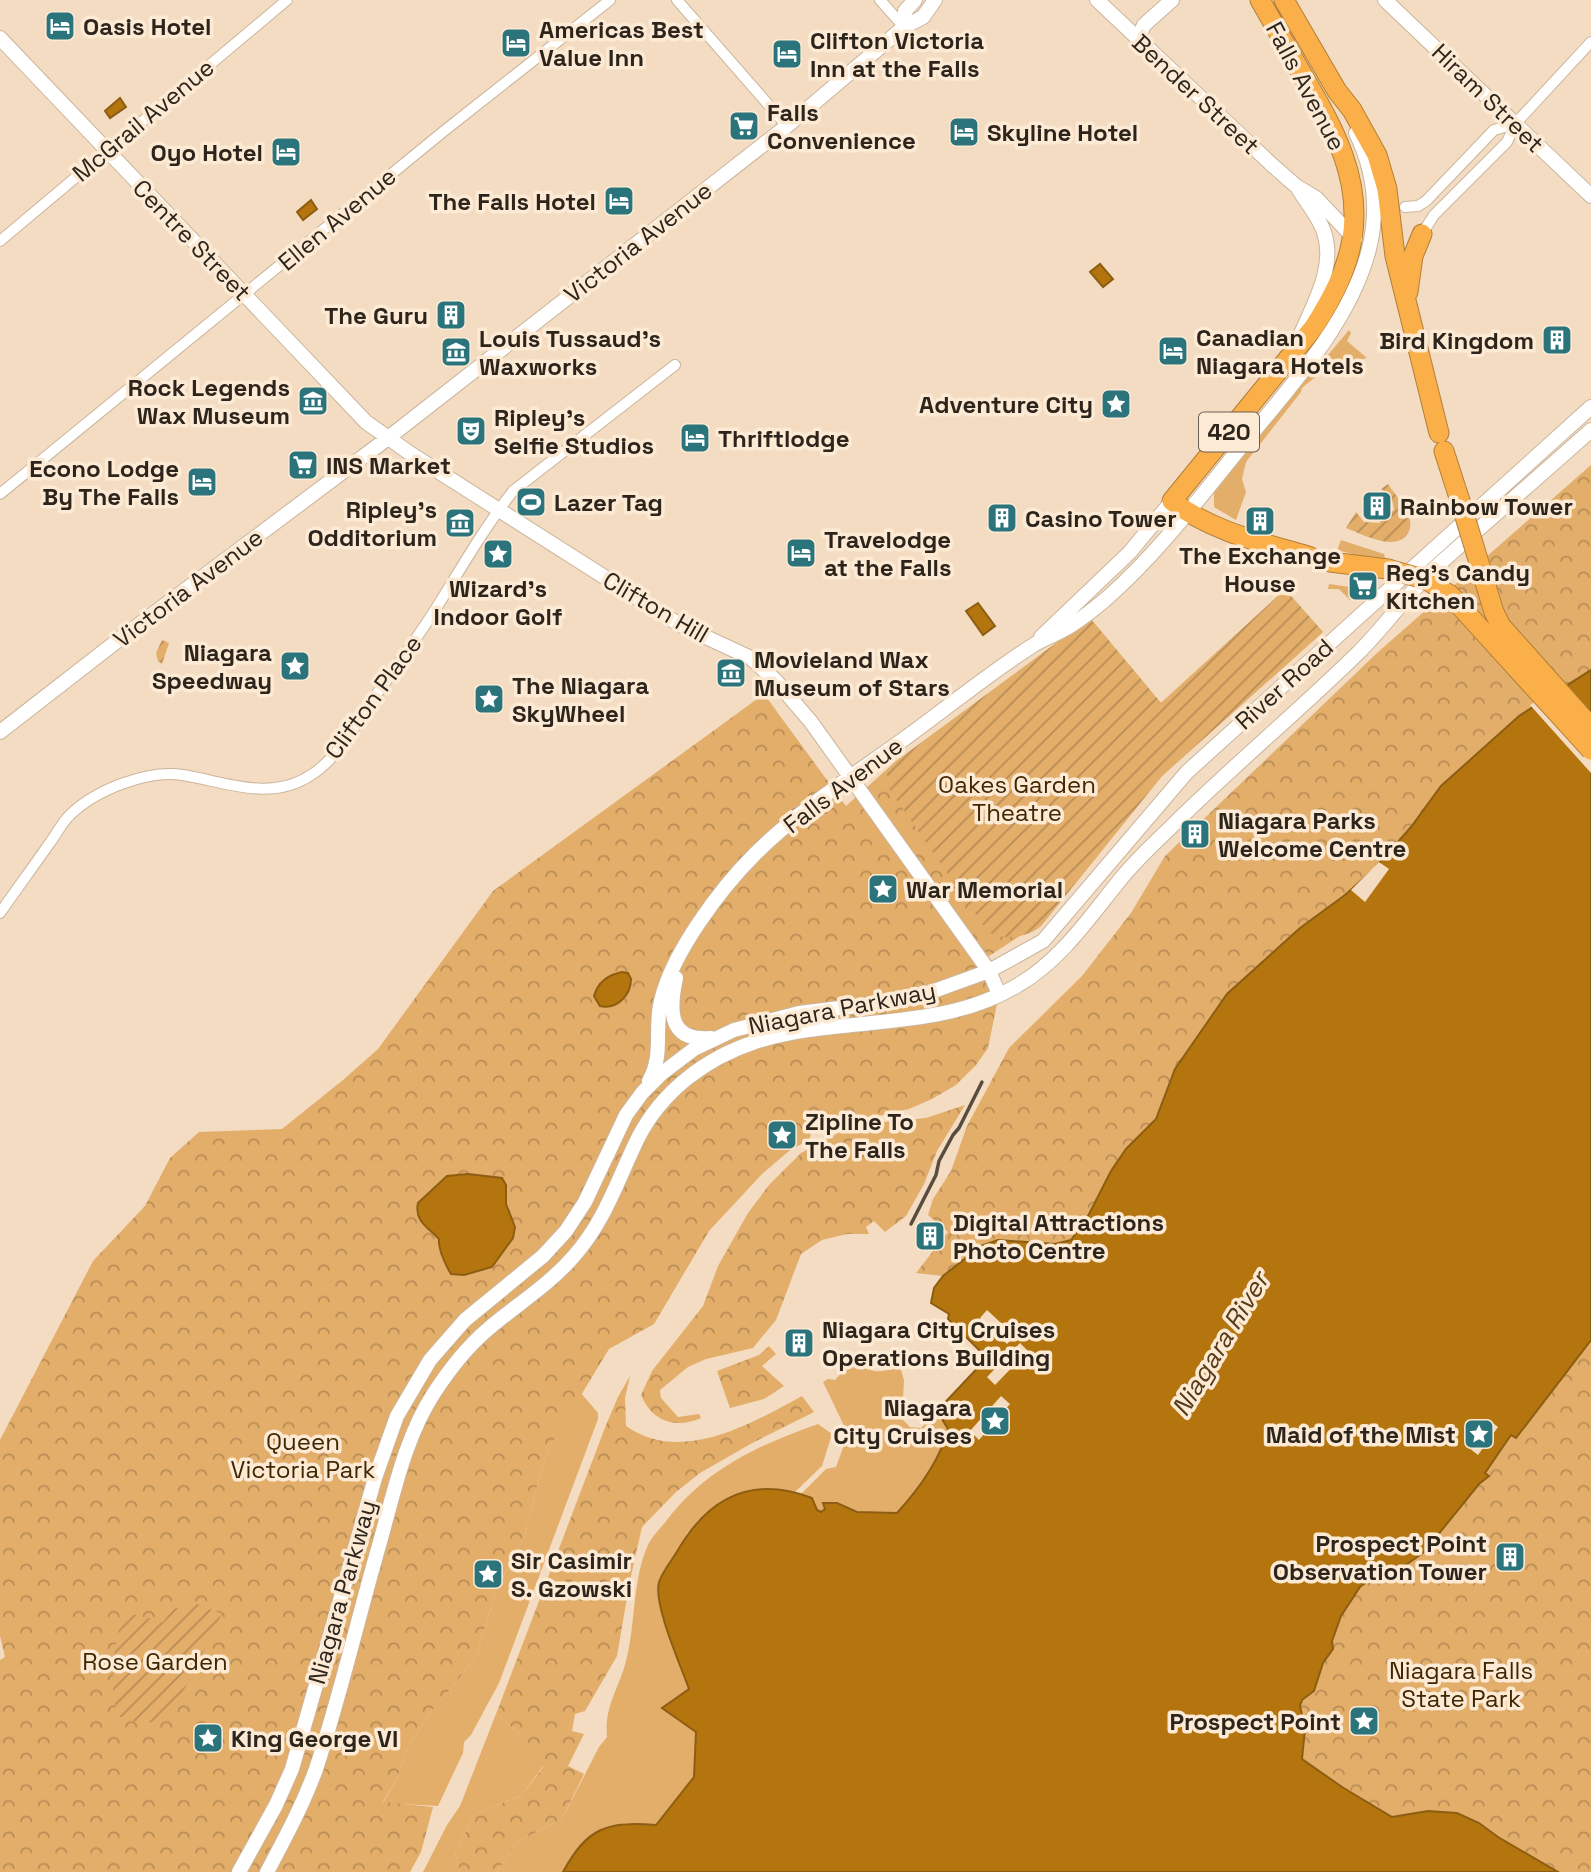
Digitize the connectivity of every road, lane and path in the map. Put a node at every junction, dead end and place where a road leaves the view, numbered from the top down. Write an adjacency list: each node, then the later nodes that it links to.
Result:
1 (287, 0): 19 (street, McGrail Avenue)
2 (610, 0): 28 (street, Ellen Avenue)
3 (677, 0): 18 (street)
4 (880, 0): 12 (street)
5 (915, 0): 12 (main road, Victoria Avenue)
6 (935, 0): 12 (main road, Victoria Avenue)
7 (1097, 0): 14 (main road, Bender Street)
8 (1172, 0): 14 (main road)
9 (1260, 0): 25 (highway, Falls Avenue / 420)
10 (1284, 0): 16 (highway, Falls Avenue)
11 (1385, 0): 17 (main road, Hiram Street)
12 (904, 27): 18 (main road, Victoria Avenue)
13 (0, 38): 19 (main road, Centre Street)
14 (1138, 39): 20 (main road, Bender Street)
15 (1591, 42): 17 (street)
16 (1337, 90): 21 (highway); 27 (main road, Falls Avenue)
17 (1515, 124): 22 (main road, Hiram Street); 23 (street); 24 (street)
18 (787, 126): 34 (main road, Victoria Avenue)
19 (106, 150): 26 (street, McGrail Avenue); 28 (main road, Centre Street)
20 (1296, 186): 25 (main road, Bender Street); 30 (main road, Bender Street)
21 (1387, 189): 23 (highway); 29 (highway)
22 (1591, 196)
23 (1405, 207)
24 (1422, 234): 29 (highway)
25 (1353, 237): 27 (main road, Bender Street); 30 (highway, Falls Avenue / 420)
26 (0, 241)
27 (1369, 251): 36 (main road, Falls Avenue)
28 (245, 295): 34 (main road, Centre Street); 35 (street, Ellen Avenue)
29 (1410, 318): 38 (highway, bridge)
30 (1293, 353): 36 (highway, Falls Avenue / 420)
31 (675, 365): 37 (street, Clifton Place)
32 (1591, 407): 44 (main road, River Road)
33 (1591, 430): 45 (main road, River Road)
34 (388, 438): 37 (main road, Clifton Hill); 39 (main road, Victoria Avenue)
35 (0, 494)
36 (1179, 506): 40 (highway, bridge); 41 (main road, Falls Avenue)
37 (498, 511): 41 (main road, Clifton Hill); 42 (street, Clifton Place)
38 (1591, 727)
39 (0, 732)
40 (1591, 750)
41 (851, 777): 43 (main road, Falls Avenue); 44 (main road, Clifton Hill)
42 (0, 913)
43 (682, 953): 46 (main road, Falls Avenue); 47 (main road, Falls Avenue)
44 (989, 971): 45 (main road, Clifton Hill); 46 (main road, Niagara Parkway)
45 (999, 994): 49 (main road, Niagara Parkway)
46 (718, 1037): 47 (main road, Niagara Parkway)
47 (631, 1107): 48 (main road, Niagara Parkway)
48 (239, 1872)
49 (267, 1872)

